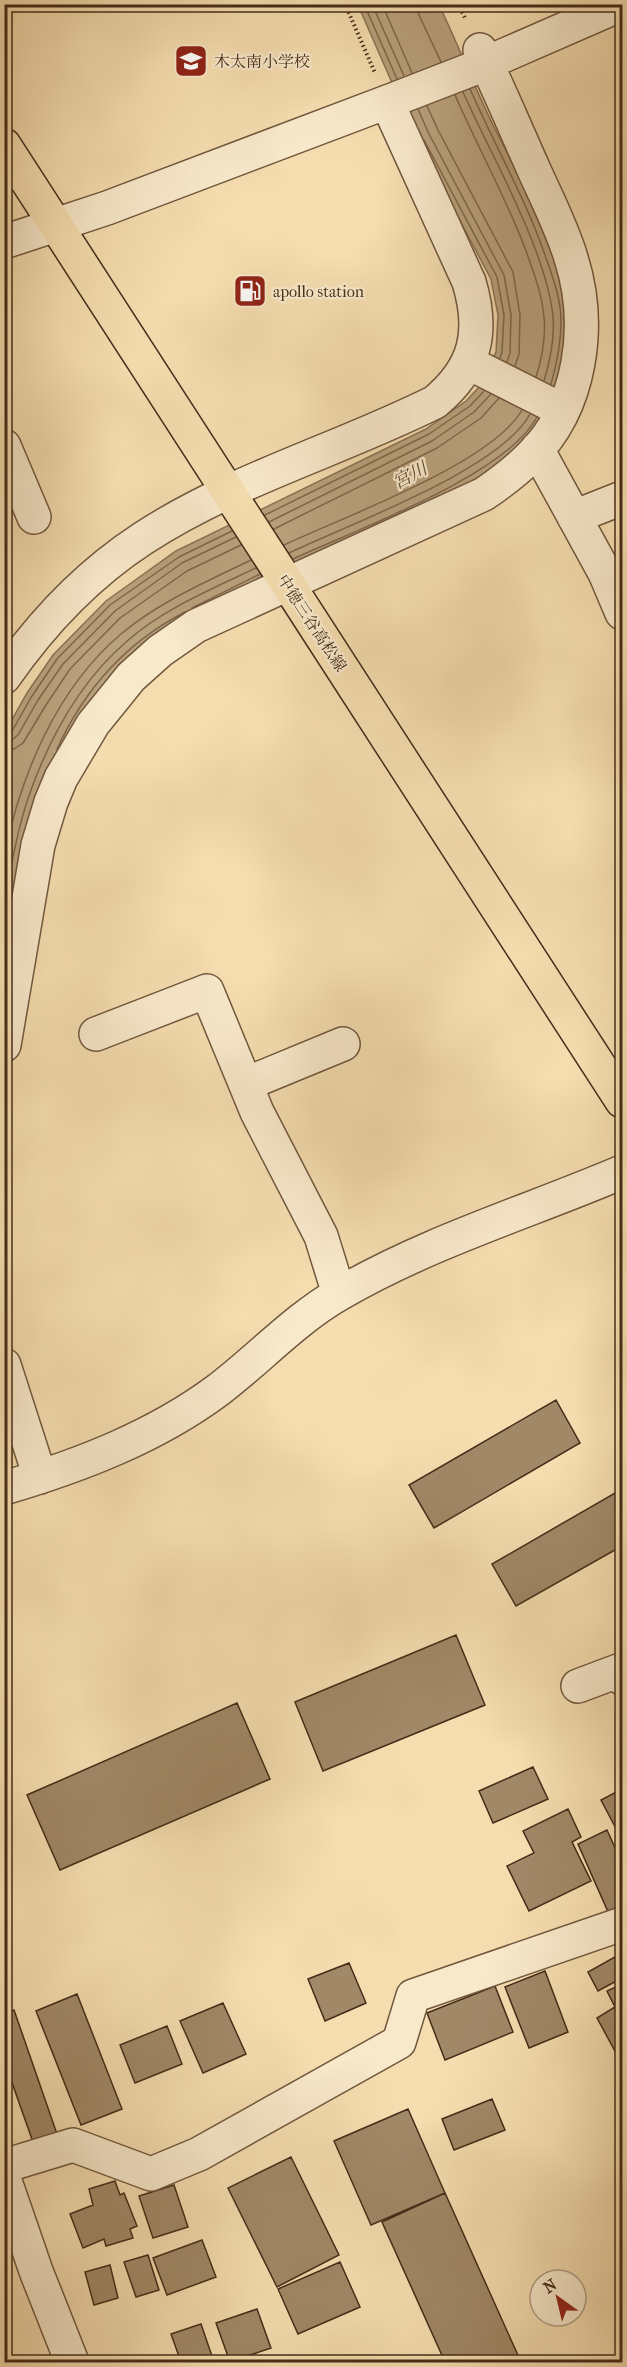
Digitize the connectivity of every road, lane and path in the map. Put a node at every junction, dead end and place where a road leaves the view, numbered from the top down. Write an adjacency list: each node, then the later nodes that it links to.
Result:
1 (345, 4): 4 (path)
2 (622, 4): 3 (street)
3 (480, 60): 4 (street); 9 (street)
4 (391, 101): 6 (street); 8 (street)
5 (4, 145): 6 (main road, 中徳三谷高松線)
6 (57, 225): 7 (street); 12 (main road, 中徳三谷高松線)
7 (4, 242)
8 (473, 365): 9 (street); 12 (street)
9 (558, 407): 11 (street)
10 (4, 446): 15 (street)
11 (537, 449): 14 (street); 16 (street)
12 (231, 497): 16 (main road, 中徳三谷高松線); 18 (street)
13 (622, 498): 14 (street)
14 (574, 517): 17 (street)
15 (34, 518)
16 (284, 580): 21 (street); 23 (main road, 中徳三谷高松線)
17 (622, 613)
18 (4, 678)
19 (96, 1034): 22 (street)
20 (343, 1044): 22 (street)
21 (4, 1045)
22 (246, 1084): 25 (street)
23 (622, 1101)
24 (622, 1172): 25 (street)
25 (339, 1294): 27 (street)
26 (4, 1365): 27 (street)
27 (40, 1478): 28 (street)
28 (4, 1488)
29 (622, 1678): 30 (street)
30 (578, 1686)
31 (622, 1924): 32 (street)
32 (4, 2166)
33 (4, 2178): 34 (street)
34 (72, 2362)

